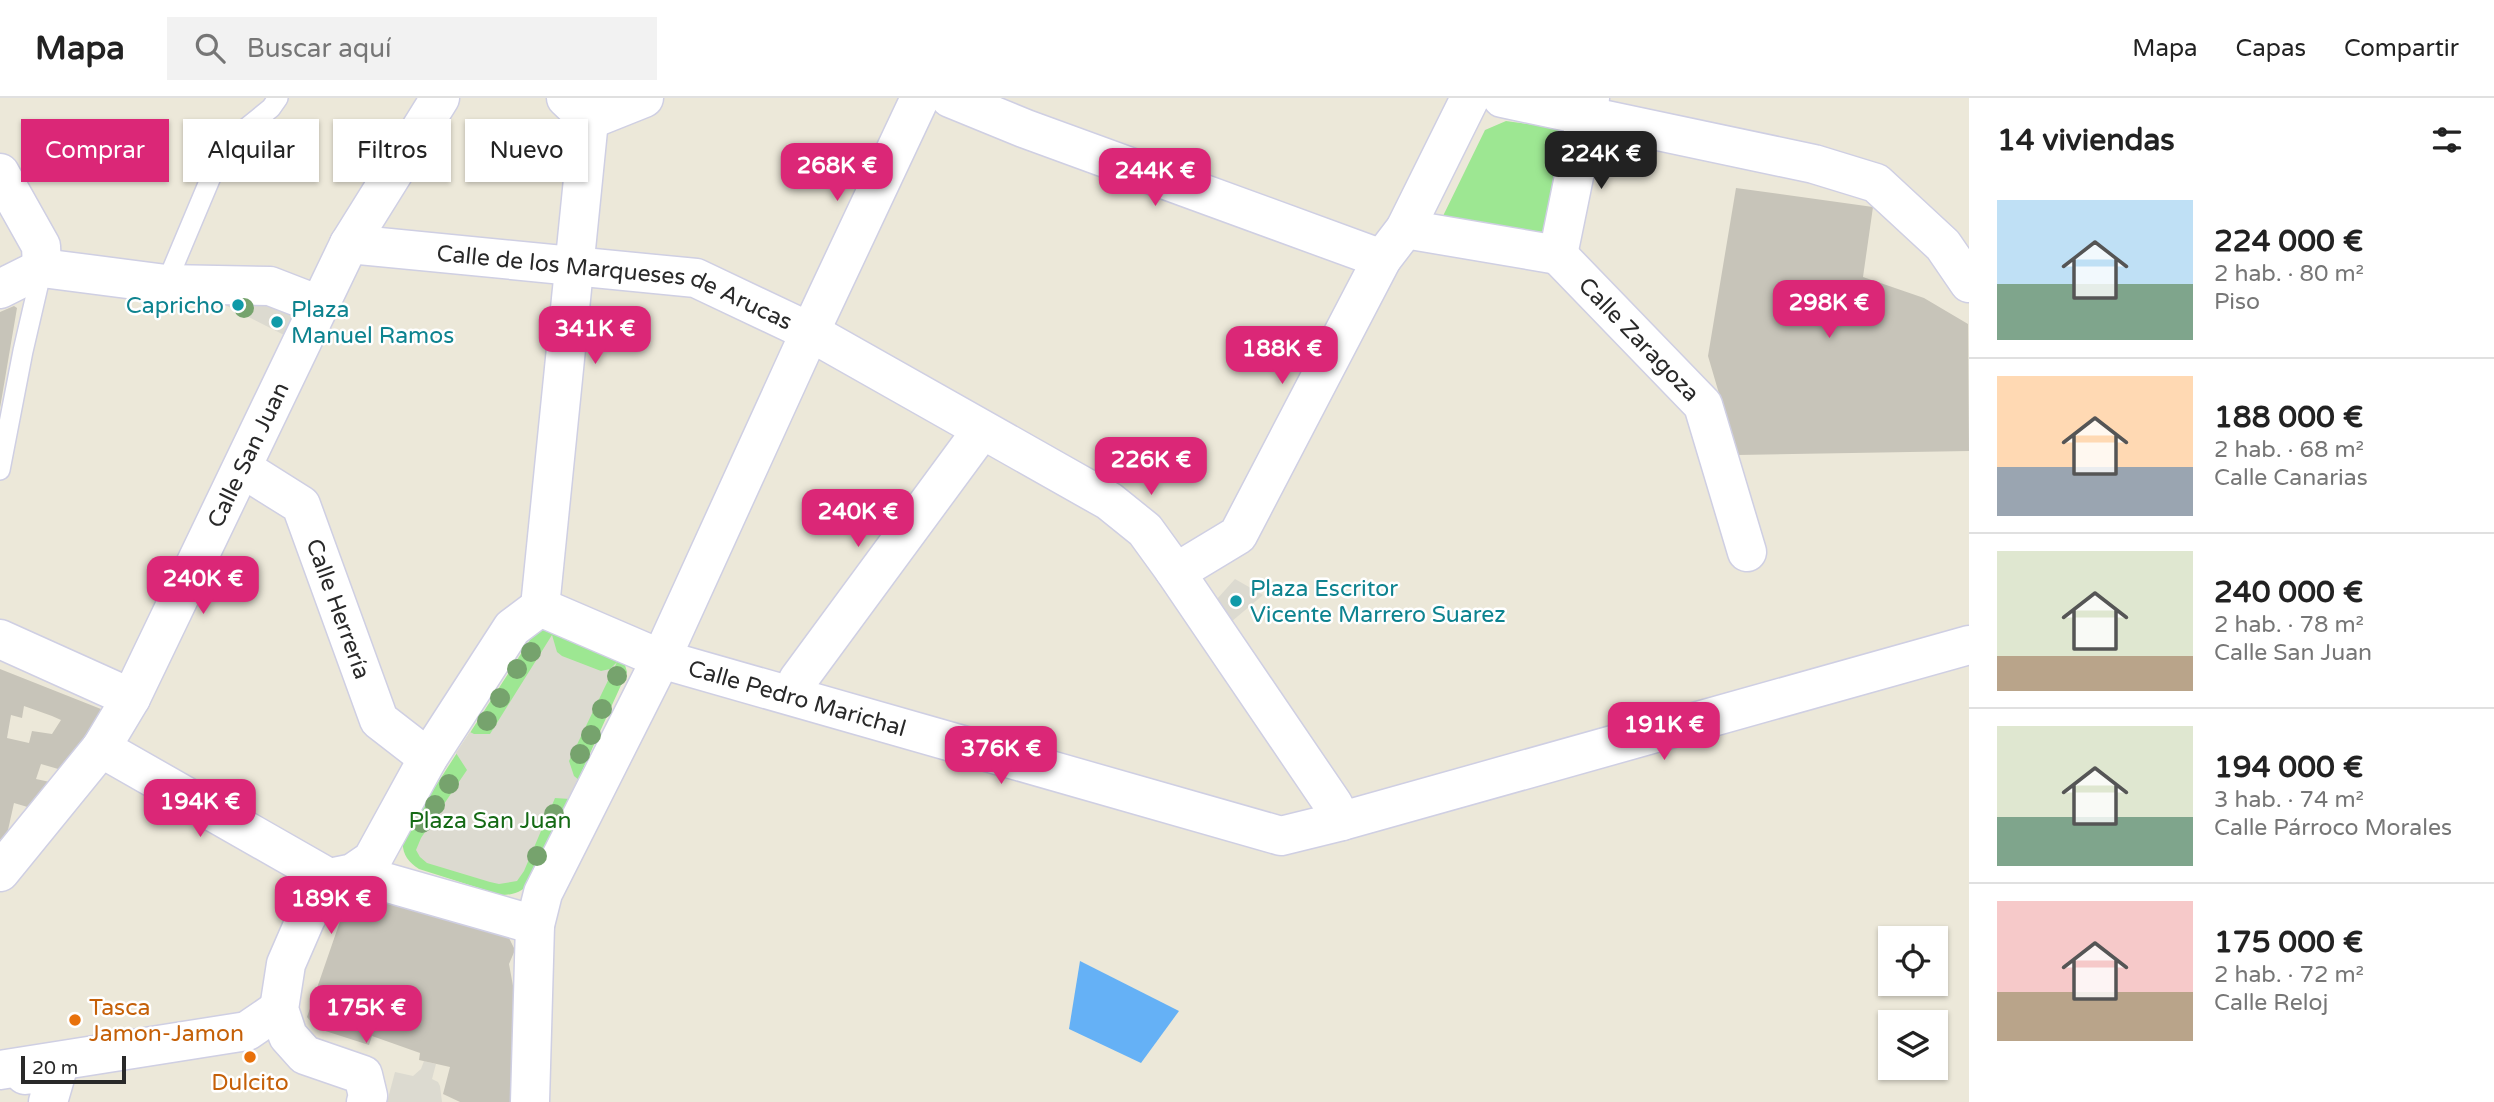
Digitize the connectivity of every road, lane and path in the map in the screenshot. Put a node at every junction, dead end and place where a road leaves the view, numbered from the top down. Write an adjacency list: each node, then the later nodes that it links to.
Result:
1 (278, 98): 18 (lane)
2 (440, 98): 12 (street, Calle San Juan)
3 (644, 98): 9 (street)
4 (920, 98): 21 (street)
5 (950, 98): 14 (street)
6 (1470, 98): 11 (street)
7 (1502, 98): 8 (street)
8 (1588, 107): 13 (street); 17 (street)
9 (577, 109): 15 (street)
10 (0, 173): 16 (street)
11 (1405, 229): 13 (street); 14 (street)
12 (349, 244): 15 (street, Calle de los Marqueses de Arucas); 20 (street, Calle San Juan)
13 (1558, 255): 25 (street, Calle Zaragoza)
14 (1382, 260): 26 (street)
15 (575, 266): 21 (street, Calle de los Marqueses de Arucas); 27 (street)
16 (42, 268): 18 (street); 19 (street); 24 (lane)
17 (1969, 283)
18 (166, 284): 20 (street)
19 (0, 289)
20 (319, 305): 23 (street, Calle San Juan)
21 (810, 332): 22 (street, Calle de los Marqueses de Arucas); 30 (street)
22 (982, 430): 26 (street, Calle de los Marqueses de Arucas); 31 (street)
23 (242, 468): 32 (street, Calle San Juan); 34 (street, Calle Herrería)
24 (0, 470)
25 (1747, 552)
26 (1174, 570): 35 (street, Calle de los Marqueses de Arucas)
27 (540, 607): 30 (street, Calle Pedro Marichal); 34 (street)
28 (0, 639): 32 (street)
29 (1969, 645): 35 (street, Calle Pedro Marichal)
30 (661, 659): 31 (street, Calle Pedro Marichal); 38 (street)
31 (794, 696): 35 (street, Calle Pedro Marichal)
32 (131, 698): 33 (street, Calle San Juan)
33 (101, 748): 36 (street); 37 (street, Calle San Juan)
34 (428, 758): 36 (street)
35 (1342, 821)
36 (351, 870): 38 (street); 39 (street)
37 (0, 872)
38 (535, 925): 44 (street)
39 (279, 1009): 40 (street); 43 (street)
40 (0, 1070)
41 (0, 1079): 42 (street)
42 (48, 1102)
43 (366, 1102)
44 (530, 1102)

